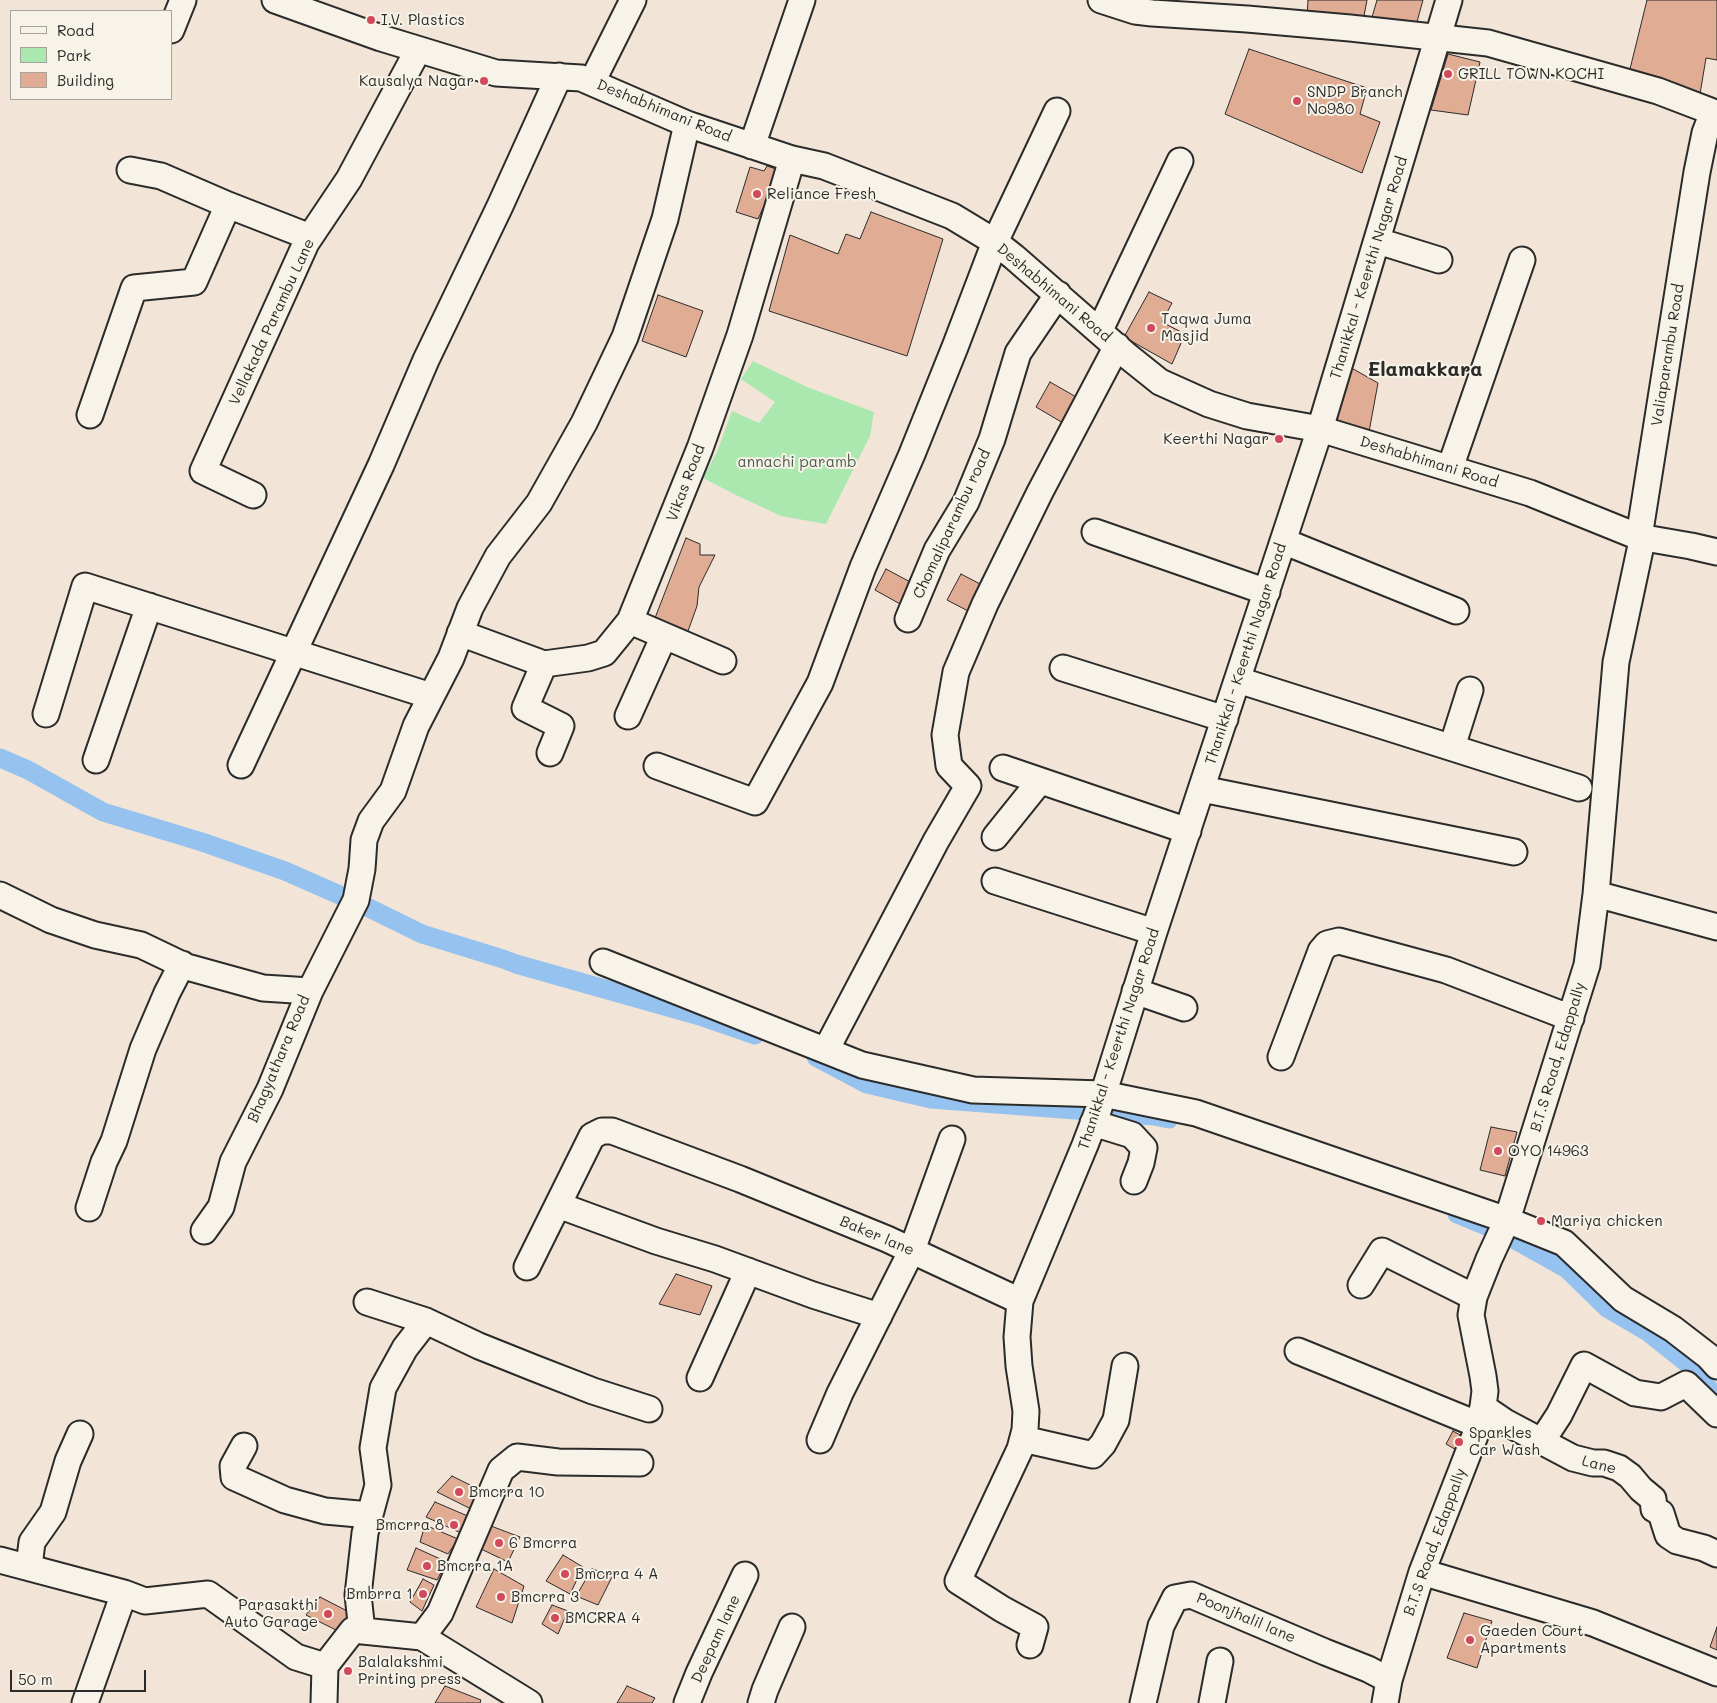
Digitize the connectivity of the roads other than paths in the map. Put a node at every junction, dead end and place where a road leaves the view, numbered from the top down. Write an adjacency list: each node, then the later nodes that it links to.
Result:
1 (183, 0): 7 (street)
2 (275, 0): 9 (street, Deshabhimani Road)
3 (633, 0): 11 (street)
4 (802, 0): 15 (street)
5 (1101, 0): 8 (street)
6 (1449, 0): 8 (street, Thanikkal - Keerthi Nagar Road)
7 (172, 30)
8 (1438, 39): 13 (street); 21 (street, Thanikkal - Keerthi Nagar Road)
9 (418, 50): 10 (street, Deshabhimani Road); 20 (street, Vellakada Parambu Lane)
10 (559, 76): 11 (street, Deshabhimani Road); 42 (street)
11 (592, 82): 14 (street, Deshabhimani Road)
12 (1057, 111): 22 (street)
13 (1715, 113): 32 (street, Valiaparambu Road)
14 (687, 124): 15 (street, Deshabhimani Road); 40 (street)
15 (752, 146): 16 (street, Deshabhimani Road)
16 (792, 159): 22 (street, Deshabhimani Road); 39 (street, Vikas Road)
17 (1180, 161): 26 (street)
18 (130, 170): 19 (street)
19 (228, 205): 20 (street); 27 (street)
20 (310, 237): 30 (street, Vellakada Parambu Lane)
21 (1378, 241): 23 (street); 28 (street, Thanikkal - Keerthi Nagar Road)
22 (995, 242): 25 (street, Deshabhimani Road); 56 (street)
23 (1440, 260)
24 (1522, 260): 29 (street)
25 (1058, 294): 26 (street, Deshabhimani Road); 38 (street, Chomaliparambu road)
26 (1108, 338): 28 (street, Deshabhimani Road); 75 (street)
27 (90, 414)
28 (1320, 428): 29 (street, Deshabhimani Road); 33 (street, Thanikkal - Keerthi Nagar Road)
29 (1450, 468): 32 (street, Deshabhimani Road)
30 (253, 495)
31 (1095, 532): 35 (street)
32 (1639, 537): 34 (street, Deshabhimani Road); 65 (street, B.T.S Road, Edappally)
33 (1283, 541): 35 (street, Thanikkal - Keerthi Nagar Road); 37 (street)
34 (1717, 552)
35 (1267, 592): 46 (street, Thanikkal - Keerthi Nagar Road)
36 (149, 606): 42 (street); 49 (street); 54 (street)
37 (1456, 611)
38 (908, 619)
39 (630, 621): 41 (street); 44 (street, Vikas Road)
40 (460, 633): 44 (street, Vikas Road); 48 (street)
41 (664, 636): 43 (street); 50 (street)
42 (294, 652): 48 (street); 55 (street)
43 (723, 661)
44 (544, 664): 53 (street)
45 (1063, 668): 51 (street)
46 (1238, 680): 51 (street, Thanikkal - Keerthi Nagar Road); 52 (street)
47 (1470, 690): 52 (street)
48 (431, 696): 71 (street)
49 (46, 714)
50 (628, 716)
51 (1225, 719): 60 (street, Thanikkal - Keerthi Nagar Road)
52 (1452, 747): 59 (street)
53 (550, 753)
54 (96, 760)
55 (240, 766)
56 (657, 766)
57 (1003, 768): 58 (street)
58 (1040, 781): 61 (street); 62 (street)
59 (1580, 788)
60 (1202, 789): 61 (street, Thanikkal - Keerthi Nagar Road); 63 (street)
61 (1188, 831): 68 (street, Thanikkal - Keerthi Nagar Road)
62 (995, 837)
63 (1514, 852)
64 (995, 881): 68 (street)
65 (1596, 894): 67 (street); 74 (street, B.T.S Road, Edappally)
66 (0, 895): 70 (street, Bhagyathara Road)
67 (1717, 927)
68 (1154, 932): 72 (street, Thanikkal - Keerthi Nagar Road)
69 (603, 962): 75 (street)
70 (182, 964): 71 (street, Bhagyathara Road); 81 (street)
71 (310, 991): 83 (street, Bhagyathara Road)
72 (1135, 991): 73 (street); 77 (street, Thanikkal - Keerthi Nagar Road)
73 (1184, 1008)
74 (1571, 1018): 76 (street); 82 (street, B.T.S Road, Edappally)
75 (826, 1050): 77 (street)
76 (1281, 1057)
77 (1095, 1118): 79 (street); 82 (street); 89 (street, Thanikkal - Keerthi Nagar Road)
78 (952, 1139): 84 (street)
79 (1134, 1181)
80 (558, 1204): 84 (street, Baker lane); 85 (street, Baker lane); 86 (street)
81 (89, 1208)
82 (1507, 1220): 88 (street, B.T.S Road, Edappally); 95 (street)
83 (204, 1231)
84 (912, 1250): 89 (street, Baker lane); 91 (street)
85 (527, 1267)
86 (748, 1271): 91 (street); 96 (street)
87 (1362, 1285): 88 (street)
88 (1474, 1297): 99 (street, B.T.S Road, Edappally)
89 (1020, 1301): 101 (street)
90 (366, 1302): 92 (street)
91 (879, 1316): 102 (street)
92 (426, 1321): 97 (street); 106 (street)
93 (1298, 1351): 99 (street, Lane)
94 (1125, 1366): 101 (street)
95 (1717, 1366)
96 (700, 1378)
97 (649, 1410)
98 (1717, 1414): 103 (street)
99 (1481, 1416): 103 (street, Lane); 110 (street, B.T.S Road, Edappally)
100 (80, 1434): 109 (street)
101 (1023, 1439): 116 (street)
102 (820, 1440)
103 (1542, 1441): 107 (street, Lane)
104 (244, 1446): 106 (street)
105 (640, 1463): 115 (street)
106 (370, 1515): 114 (street)
107 (1717, 1554)
108 (0, 1560): 109 (street)
109 (29, 1567): 112 (street)
110 (1422, 1572): 119 (street); 120 (street, B.T.S Road, Edappally)
111 (745, 1575): 125 (street, Deepam lane)
112 (124, 1593): 118 (street); 122 (street)
113 (792, 1626): 126 (street)
114 (362, 1631): 115 (street); 118 (street)
115 (422, 1637): 124 (street)
116 (1030, 1645)
117 (1220, 1661): 121 (street)
118 (325, 1666): 123 (street)
119 (1717, 1673)
120 (1387, 1692): 127 (street, Poonjhalil lane)
121 (1214, 1702)
122 (85, 1703)
123 (324, 1703)
124 (529, 1703)
125 (687, 1703)
126 (761, 1703)
127 (1143, 1703)

